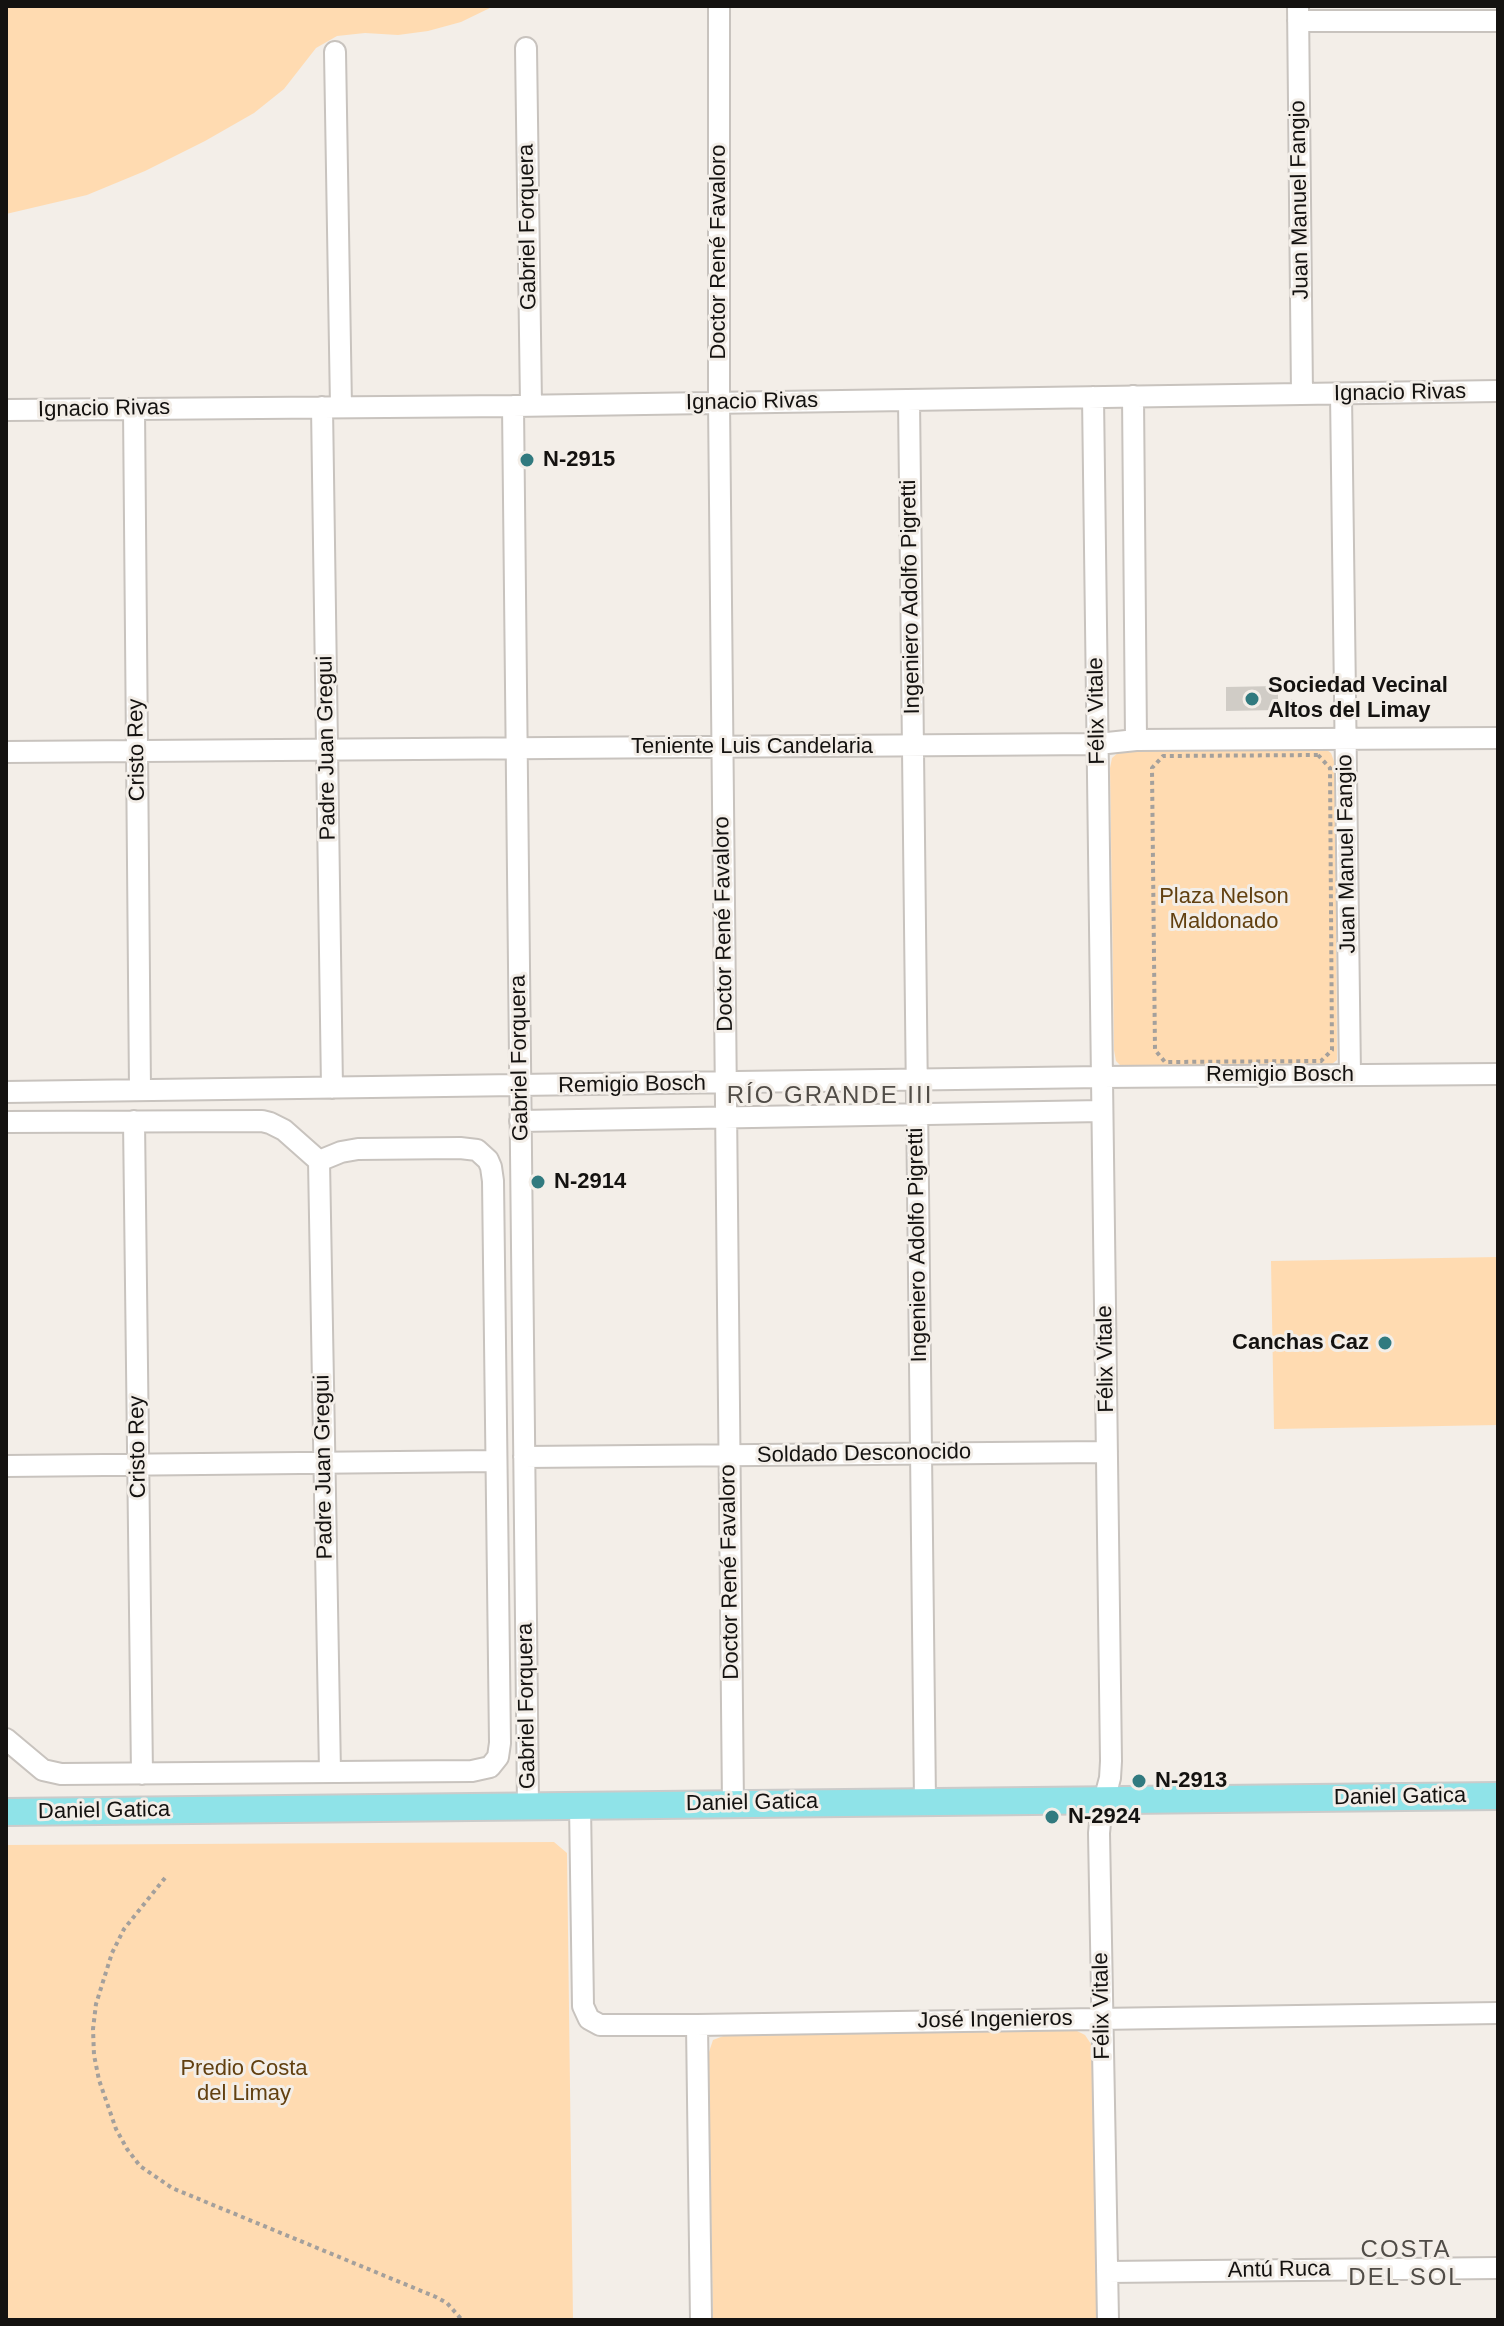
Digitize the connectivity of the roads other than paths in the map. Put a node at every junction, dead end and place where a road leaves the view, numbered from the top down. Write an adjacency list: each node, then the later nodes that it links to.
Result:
1 (719, 6): 12 (street, Doctor René Favaloro)
2 (1298, 14): 3 (street); 7 (street, Juan Manuel Fangio)
3 (1498, 21)
4 (526, 48): 13 (street, Gabriel Forquera)
5 (335, 52): 14 (street, Padre Juan Gregui)
6 (1498, 391): 8 (street, Ignacio Rivas)
7 (1302, 394): 8 (street, Ignacio Rivas); 9 (street, Ignacio Rivas)
8 (1341, 394): 18 (street, Juan Manuel Fangio)
9 (1133, 396): 10 (street, Ignacio Rivas); 19 (street, Félix Vitale)
10 (1093, 397): 11 (street, Ignacio Rivas); 20 (street, Félix Vitale)
11 (909, 400): 12 (street, Ignacio Rivas); 21 (street, Ingeniero Adolfo Pigretti)
12 (719, 402): 13 (street, Ignacio Rivas); 22 (street, Doctor René Favaloro)
13 (522, 405): 14 (street, Ignacio Rivas); 23 (street, Gabriel Forquera)
14 (332, 407): 15 (street, Ignacio Rivas); 24 (street, Padre Juan Gregui)
15 (134, 409): 16 (street, Ignacio Rivas); 25 (street, Cristo Rey)
16 (6, 410)
17 (1498, 738): 18 (street, Teniente Luis Candelaria)
18 (1345, 739): 19 (street, Teniente Luis Candelaria); 28 (street, Juan Manuel Fangio)
19 (1136, 740): 20 (street, Teniente Luis Candelaria)
20 (1098, 744): 21 (street, Teniente Luis Candelaria); 29 (street, Félix Vitale)
21 (913, 745): 22 (street, Teniente Luis Candelaria); 30 (street, Ingeniero Adolfo Pigretti)
22 (723, 747): 23 (street, Teniente Luis Candelaria); 31 (street, Doctor René Favaloro)
23 (517, 748): 24 (street, Teniente Luis Candelaria); 32 (street, Gabriel Forquera)
24 (327, 750): 25 (street, Teniente Luis Candelaria); 33 (street, Padre Juan Gregui)
25 (137, 751): 26 (street, Teniente Luis Candelaria); 34 (street, Cristo Rey)
26 (6, 752)
27 (1498, 1074): 28 (street, Remigio Bosch)
28 (1350, 1075): 29 (street, Remigio Bosch)
29 (1102, 1077): 30 (street, Remigio Bosch); 36 (street, Félix Vitale)
30 (916, 1080): 31 (street, Remigio Bosch); 37 (street, Ingeniero Adolfo Pigretti)
31 (726, 1083): 32 (street, Remigio Bosch); 38 (street, Doctor René Favaloro)
32 (520, 1086): 33 (street, Remigio Bosch); 40 (street, Gabriel Forquera)
33 (332, 1088): 34 (street, Remigio Bosch)
34 (140, 1090): 35 (street, Remigio Bosch)
35 (6, 1092)
36 (1102, 1111): 37 (street, Remigio Bosch); 43 (street, Félix Vitale)
37 (917, 1114): 38 (street, Remigio Bosch); 44 (street, Ingeniero Adolfo Pigretti)
38 (726, 1118): 40 (street, Remigio Bosch); 45 (street, Doctor René Favaloro)
39 (134, 1121): 41 (street); 42 (street); 49 (street, Cristo Rey)
40 (520, 1121): 46 (street, Gabriel Forquera)
41 (6, 1122)
42 (319, 1161): 47 (street, Gabriel Forquera); 48 (street, Padre Juan Gregui)
43 (1107, 1452): 44 (street, Soldado Desconocido); 56 (street, Félix Vitale)
44 (921, 1453): 45 (street, Soldado Desconocido); 57 (street, Ingeniero Adolfo Pigretti)
45 (729, 1455): 46 (street, Soldado Desconocido); 58 (street, Doctor René Favaloro)
46 (524, 1457): 60 (street, Gabriel Forquera)
47 (496, 1461): 48 (street); 52 (street, Gabriel Forquera)
48 (324, 1463): 49 (street); 53 (street, Padre Juan Gregui)
49 (138, 1465): 50 (street); 54 (street, Cristo Rey)
50 (6, 1466)
51 (6, 1739): 54 (street, Daniel Gatica)
52 (495, 1763): 53 (street, Daniel Gatica)
53 (330, 1772): 54 (street, Daniel Gatica)
54 (142, 1774)
55 (1498, 1796): 56 (main road, Daniel Gatica)
56 (1104, 1800): 57 (main road, Daniel Gatica); 63 (street, Félix Vitale)
57 (925, 1801): 58 (main road, Daniel Gatica)
58 (733, 1804): 59 (main road, Daniel Gatica)
59 (580, 1805): 60 (main road, Daniel Gatica); 64 (street, José Ingenieros)
60 (528, 1806): 61 (main road, Daniel Gatica)
61 (6, 1812)
62 (1498, 2013): 63 (street, José Ingenieros)
63 (1103, 2018): 64 (street, José Ingenieros); 66 (street, Félix Vitale)
64 (697, 2025): 67 (street)
65 (1498, 2268): 66 (street, Antú Ruca)
66 (1107, 2272): 68 (street, Félix Vitale)
67 (701, 2320)
68 (1108, 2320)

